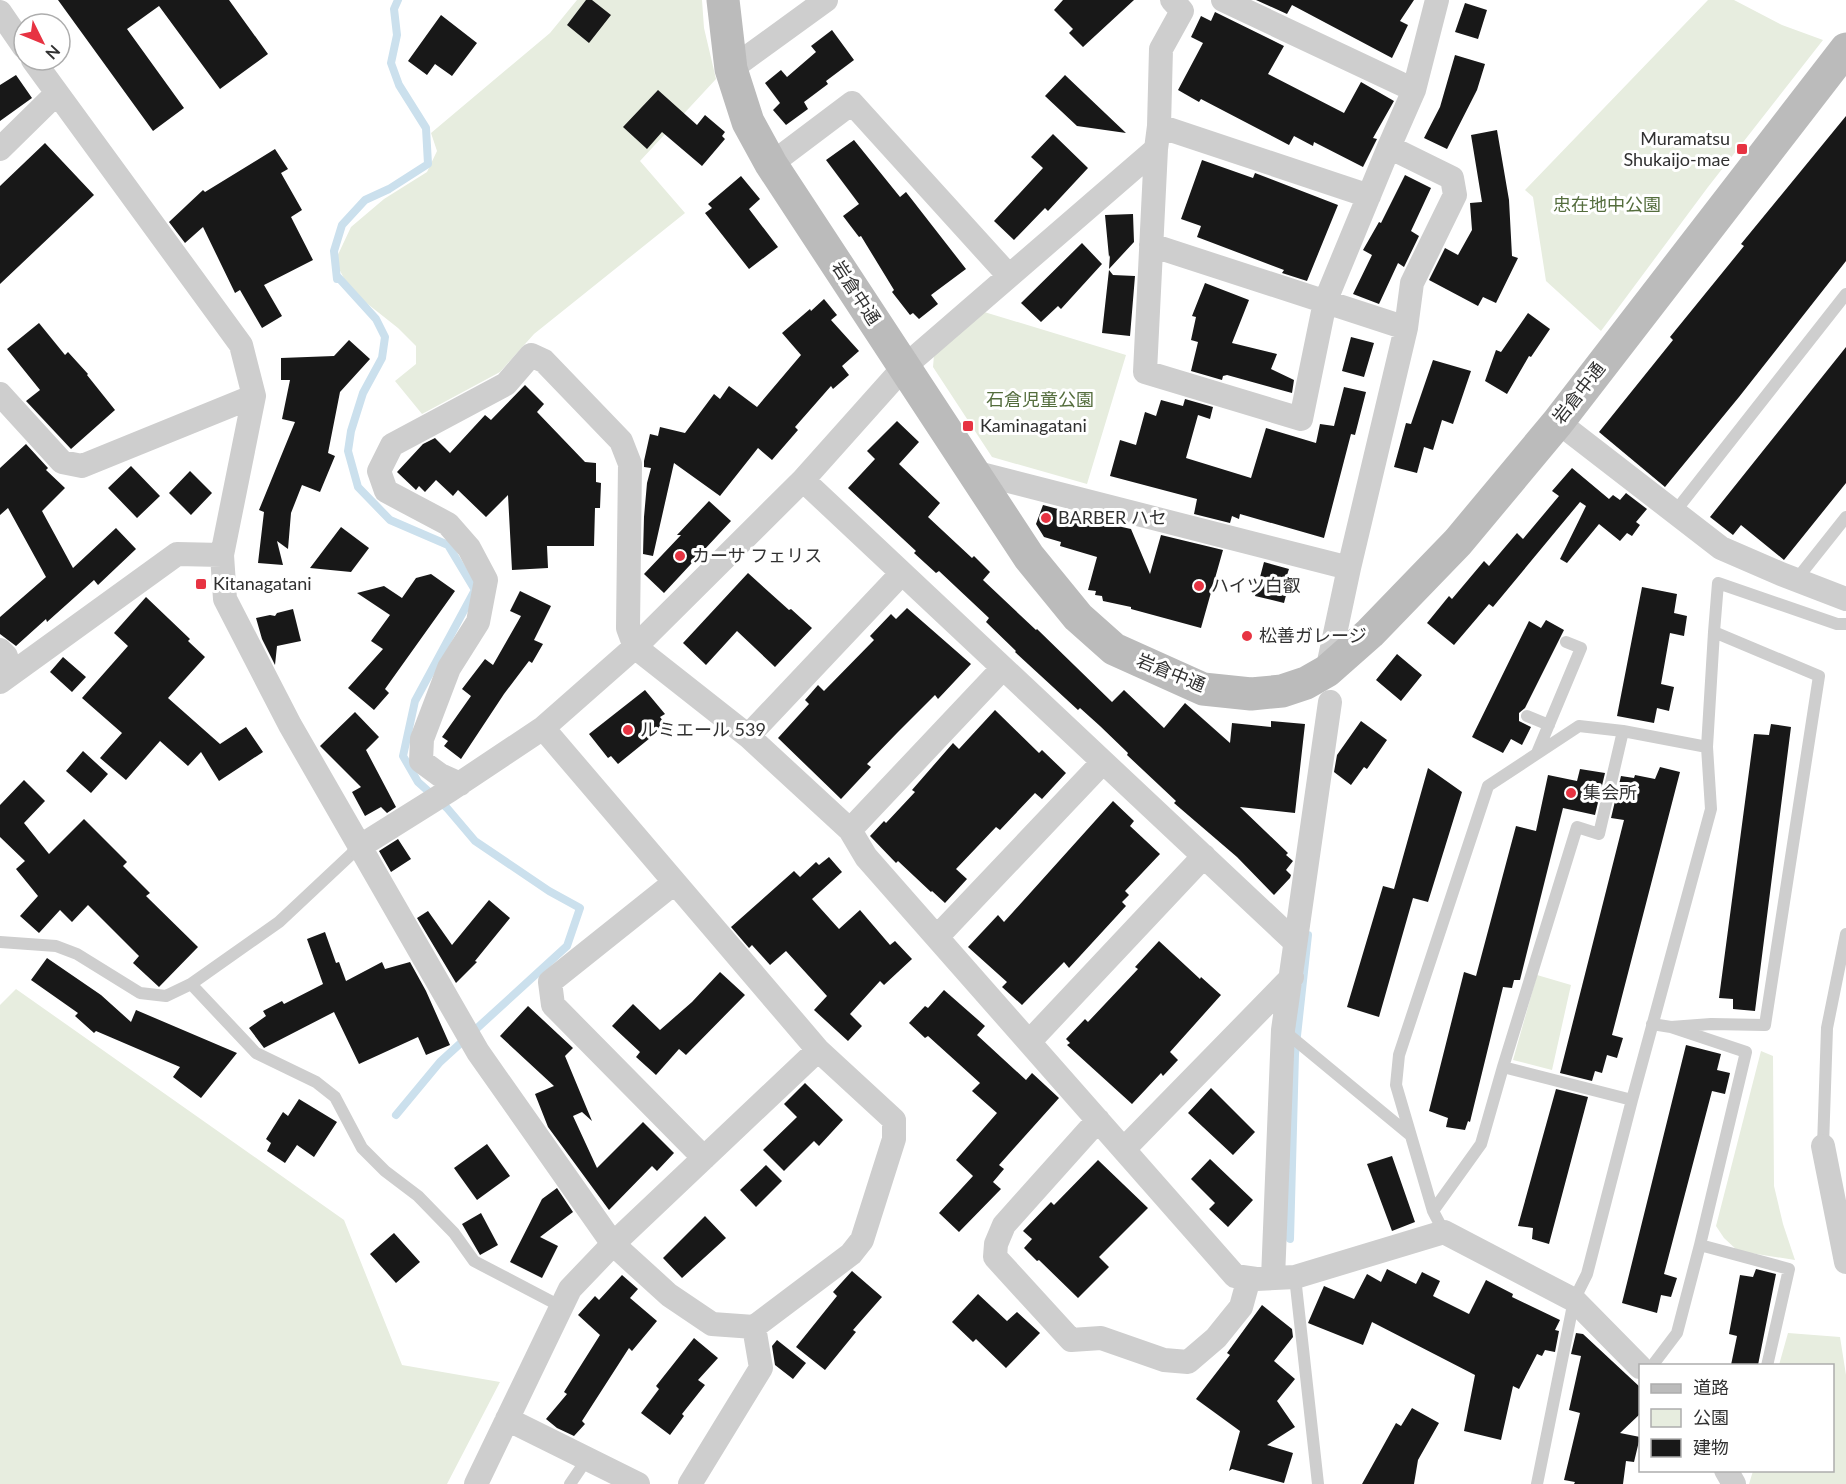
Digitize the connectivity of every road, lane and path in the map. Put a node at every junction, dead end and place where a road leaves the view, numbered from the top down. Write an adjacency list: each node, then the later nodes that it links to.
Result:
1 (723, 0): 9 (street, 岩倉中通)
2 (826, 0): 9 (street)
3 (1223, 0): 11 (street)
4 (1437, 0): 11 (street)
5 (1182, 4): 13 (street)
6 (0, 12): 7 (street)
7 (12, 30)
8 (1846, 49): 26 (street, 岩倉中通)
9 (731, 69): 16 (street, 岩倉中通)
10 (41, 72): 12 (street)
11 (1414, 90): 14 (street)
12 (56, 94): 15 (street); 24 (street)
13 (1158, 137): 17 (street); 18 (street); 19 (street)
14 (1389, 147): 17 (street); 22 (street)
15 (0, 149)
16 (771, 164): 19 (street); 23 (street, 岩倉中通)
17 (1369, 196): 21 (street)
18 (1151, 245): 21 (street); 21 (street)
19 (1009, 276): 23 (street)
20 (1846, 294): 29 (lane)
21 (1325, 302): 22 (street)
22 (1406, 328): 32 (street)
23 (904, 367): 27 (street, 岩倉中通); 28 (street)
24 (254, 396): 25 (street); 31 (street)
25 (4, 406)
26 (1558, 422): 29 (street); 43 (street, 岩倉中通)
27 (973, 472): 32 (street); 43 (street, 岩倉中通)
28 (803, 480): 33 (street); 39 (street)
29 (1674, 513): 34 (street)
30 (1846, 517): 34 (lane)
31 (222, 555): 42 (street); 54 (street)
32 (1349, 568): 43 (street)
33 (902, 573): 41 (street); 48 (street)
34 (1796, 580): 35 (street)
35 (1846, 599)
36 (1846, 624): 37 (lane)
37 (1714, 632): 49 (lane); 64 (lane)
38 (1566, 642): 45 (lane)
39 (635, 647): 46 (street); 48 (street); 52 (street)
40 (0, 650): 42 (street)
41 (1004, 668): 51 (street); 53 (street)
42 (5, 678)
43 (1328, 687): 59 (street)
44 (1527, 716): 45 (lane)
45 (1549, 725): 50 (lane)
46 (543, 728): 52 (street); 56 (street)
47 (1623, 731): 49 (lane); 50 (lane); 68 (lane)
48 (748, 736): 53 (street)
49 (1707, 747): 63 (lane)
50 (1536, 754): 71 (lane)
51 (1103, 762): 55 (street); 58 (street)
52 (460, 784): 54 (street)
53 (850, 830): 58 (street)
54 (359, 847): 62 (lane); 77 (street)
55 (1204, 856): 59 (street); 66 (street)
56 (674, 883): 67 (street); 74 (street)
57 (1846, 934): 72 (lane)
58 (937, 938): 66 (street)
59 (1294, 941): 61 (street)
60 (0, 942): 62 (lane)
61 (1292, 977): 65 (street); 73 (street)
62 (191, 984): 83 (lane)
63 (1652, 1024): 64 (lane); 69 (lane)
64 (1671, 1027): 78 (lane)
65 (1292, 1036): 71 (lane); 80 (street)
66 (1029, 1042): 70 (street)
67 (818, 1050): 74 (street); 84 (street)
68 (1503, 1067): 69 (lane); 75 (lane)
69 (1632, 1100): 82 (lane)
70 (1098, 1120): 73 (street); 81 (street)
71 (1411, 1136): 75 (lane)
72 (1823, 1146): 79 (street)
73 (1124, 1149): 81 (street)
74 (704, 1158): 77 (street)
75 (1433, 1211): 76 (lane)
76 (1444, 1232): 80 (street); 82 (street)
77 (612, 1244): 83 (street); 84 (street)
78 (1701, 1245): 85 (lane); 86 (lane)
79 (1846, 1262)
80 (1284, 1277): 81 (street); 94 (lane)
81 (1249, 1278)
82 (1574, 1300): 87 (street); 95 (lane)
83 (560, 1306): 88 (street)
84 (754, 1327): 93 (street)
85 (1653, 1364)
86 (1767, 1364)
87 (1639, 1365)
88 (507, 1419): 89 (street); 90 (street)
89 (587, 1459): 91 (lane); 92 (street)
90 (476, 1484)
91 (570, 1484)
92 (638, 1484)
93 (690, 1484)
94 (1318, 1484)
95 (1537, 1484)

